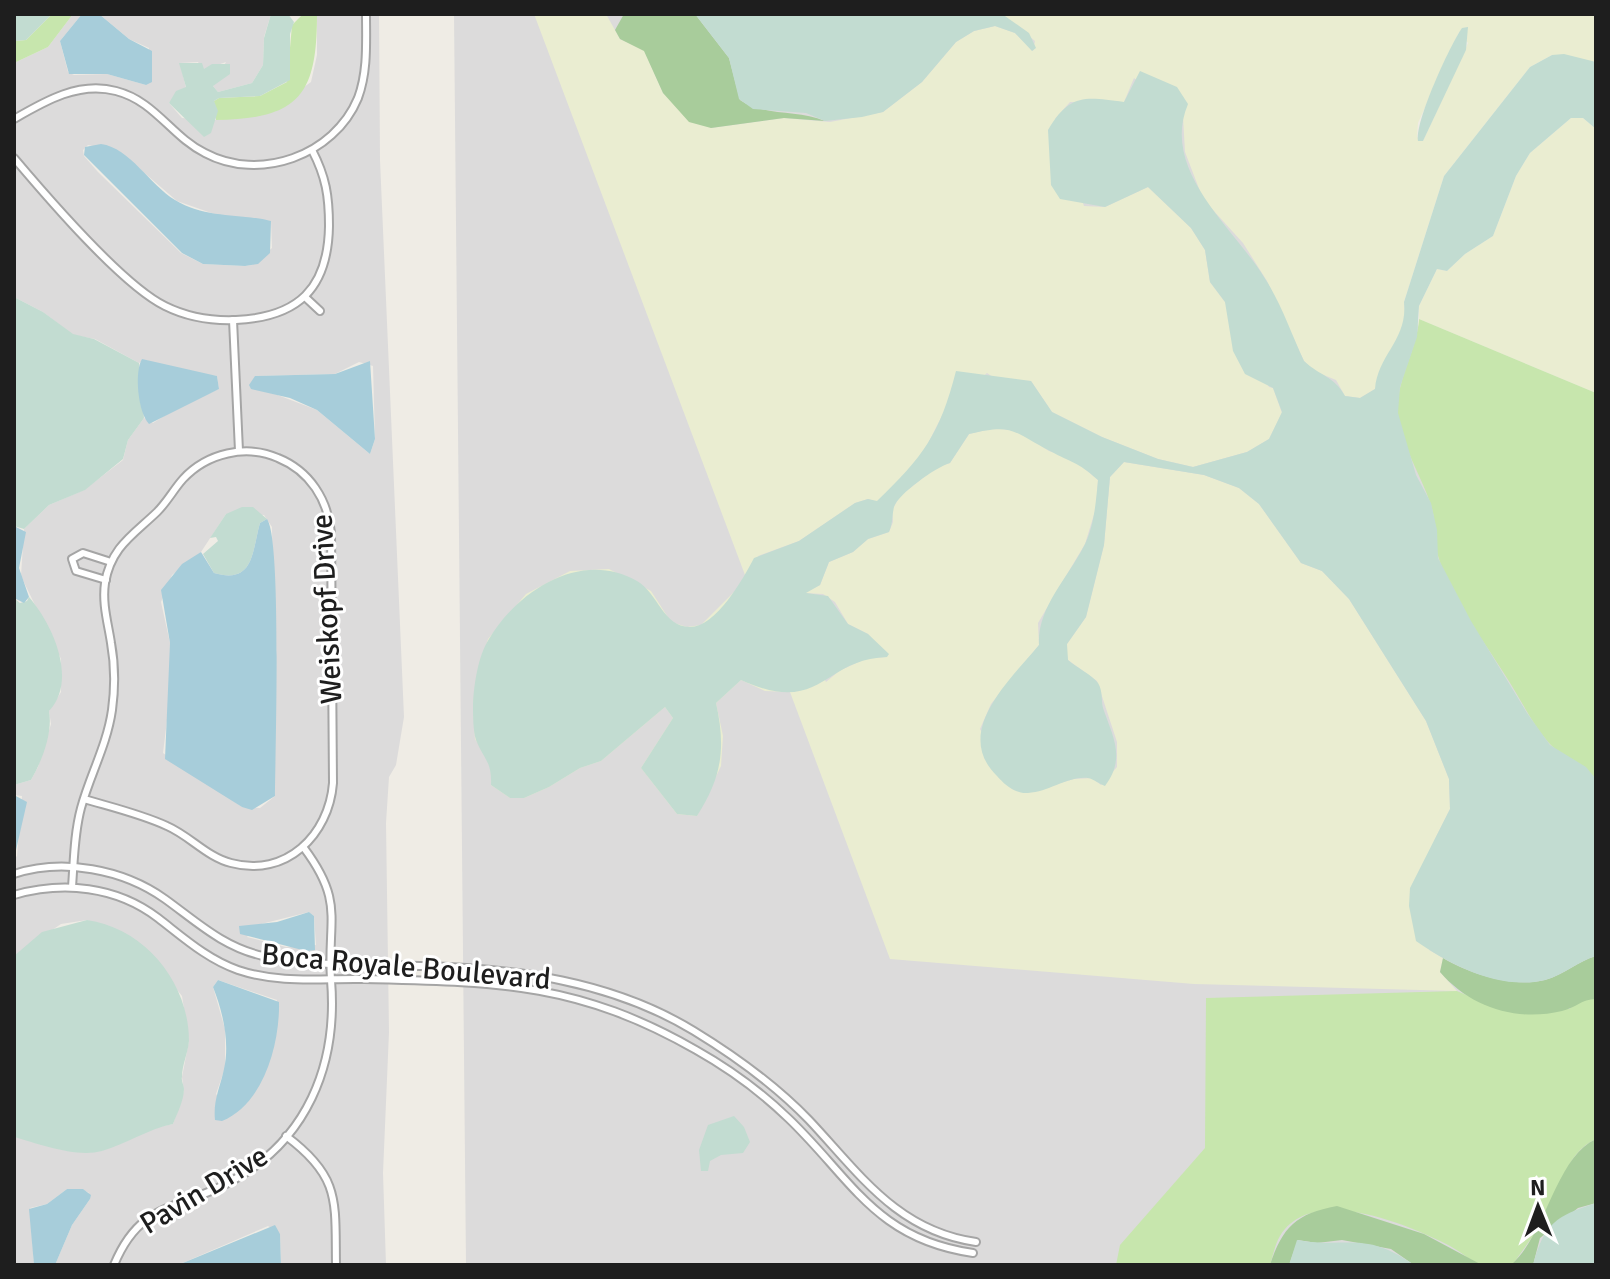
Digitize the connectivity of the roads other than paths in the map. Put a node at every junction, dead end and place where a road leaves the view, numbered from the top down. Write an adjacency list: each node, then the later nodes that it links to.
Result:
1 (366, 14): 3 (street)
2 (14, 119): 3 (street)
3 (312, 150): 5 (street)
4 (14, 158): 7 (street)
5 (305, 297): 6 (street); 7 (street)
6 (320, 311)
7 (233, 320): 8 (street)
8 (239, 451): 9 (street); 12 (street, Weiskopf Drive)
9 (111, 562): 10 (street); 10 (street)
10 (106, 580): 11 (street)
11 (84, 799): 12 (street); 13 (street)
12 (304, 848): 17 (street, Pavin Drive)
13 (74, 867): 14 (street, Boca Royale Boulevard); 15 (street); 17 (street, Boca Royale Boulevard)
14 (14, 874)
15 (72, 887): 16 (street, Boca Royale Boulevard); 18 (street, Boca Royale Boulevard)
16 (14, 895)
17 (331, 963): 18 (street, Pavin Drive); 20 (street, Boca Royale Boulevard)
18 (331, 980): 19 (street, Pavin Drive); 21 (street, Boca Royale Boulevard)
19 (286, 1136): 22 (street, Pavin Drive); 23 (street)
20 (976, 1242)
21 (973, 1253)
22 (114, 1265)
23 (336, 1265)

